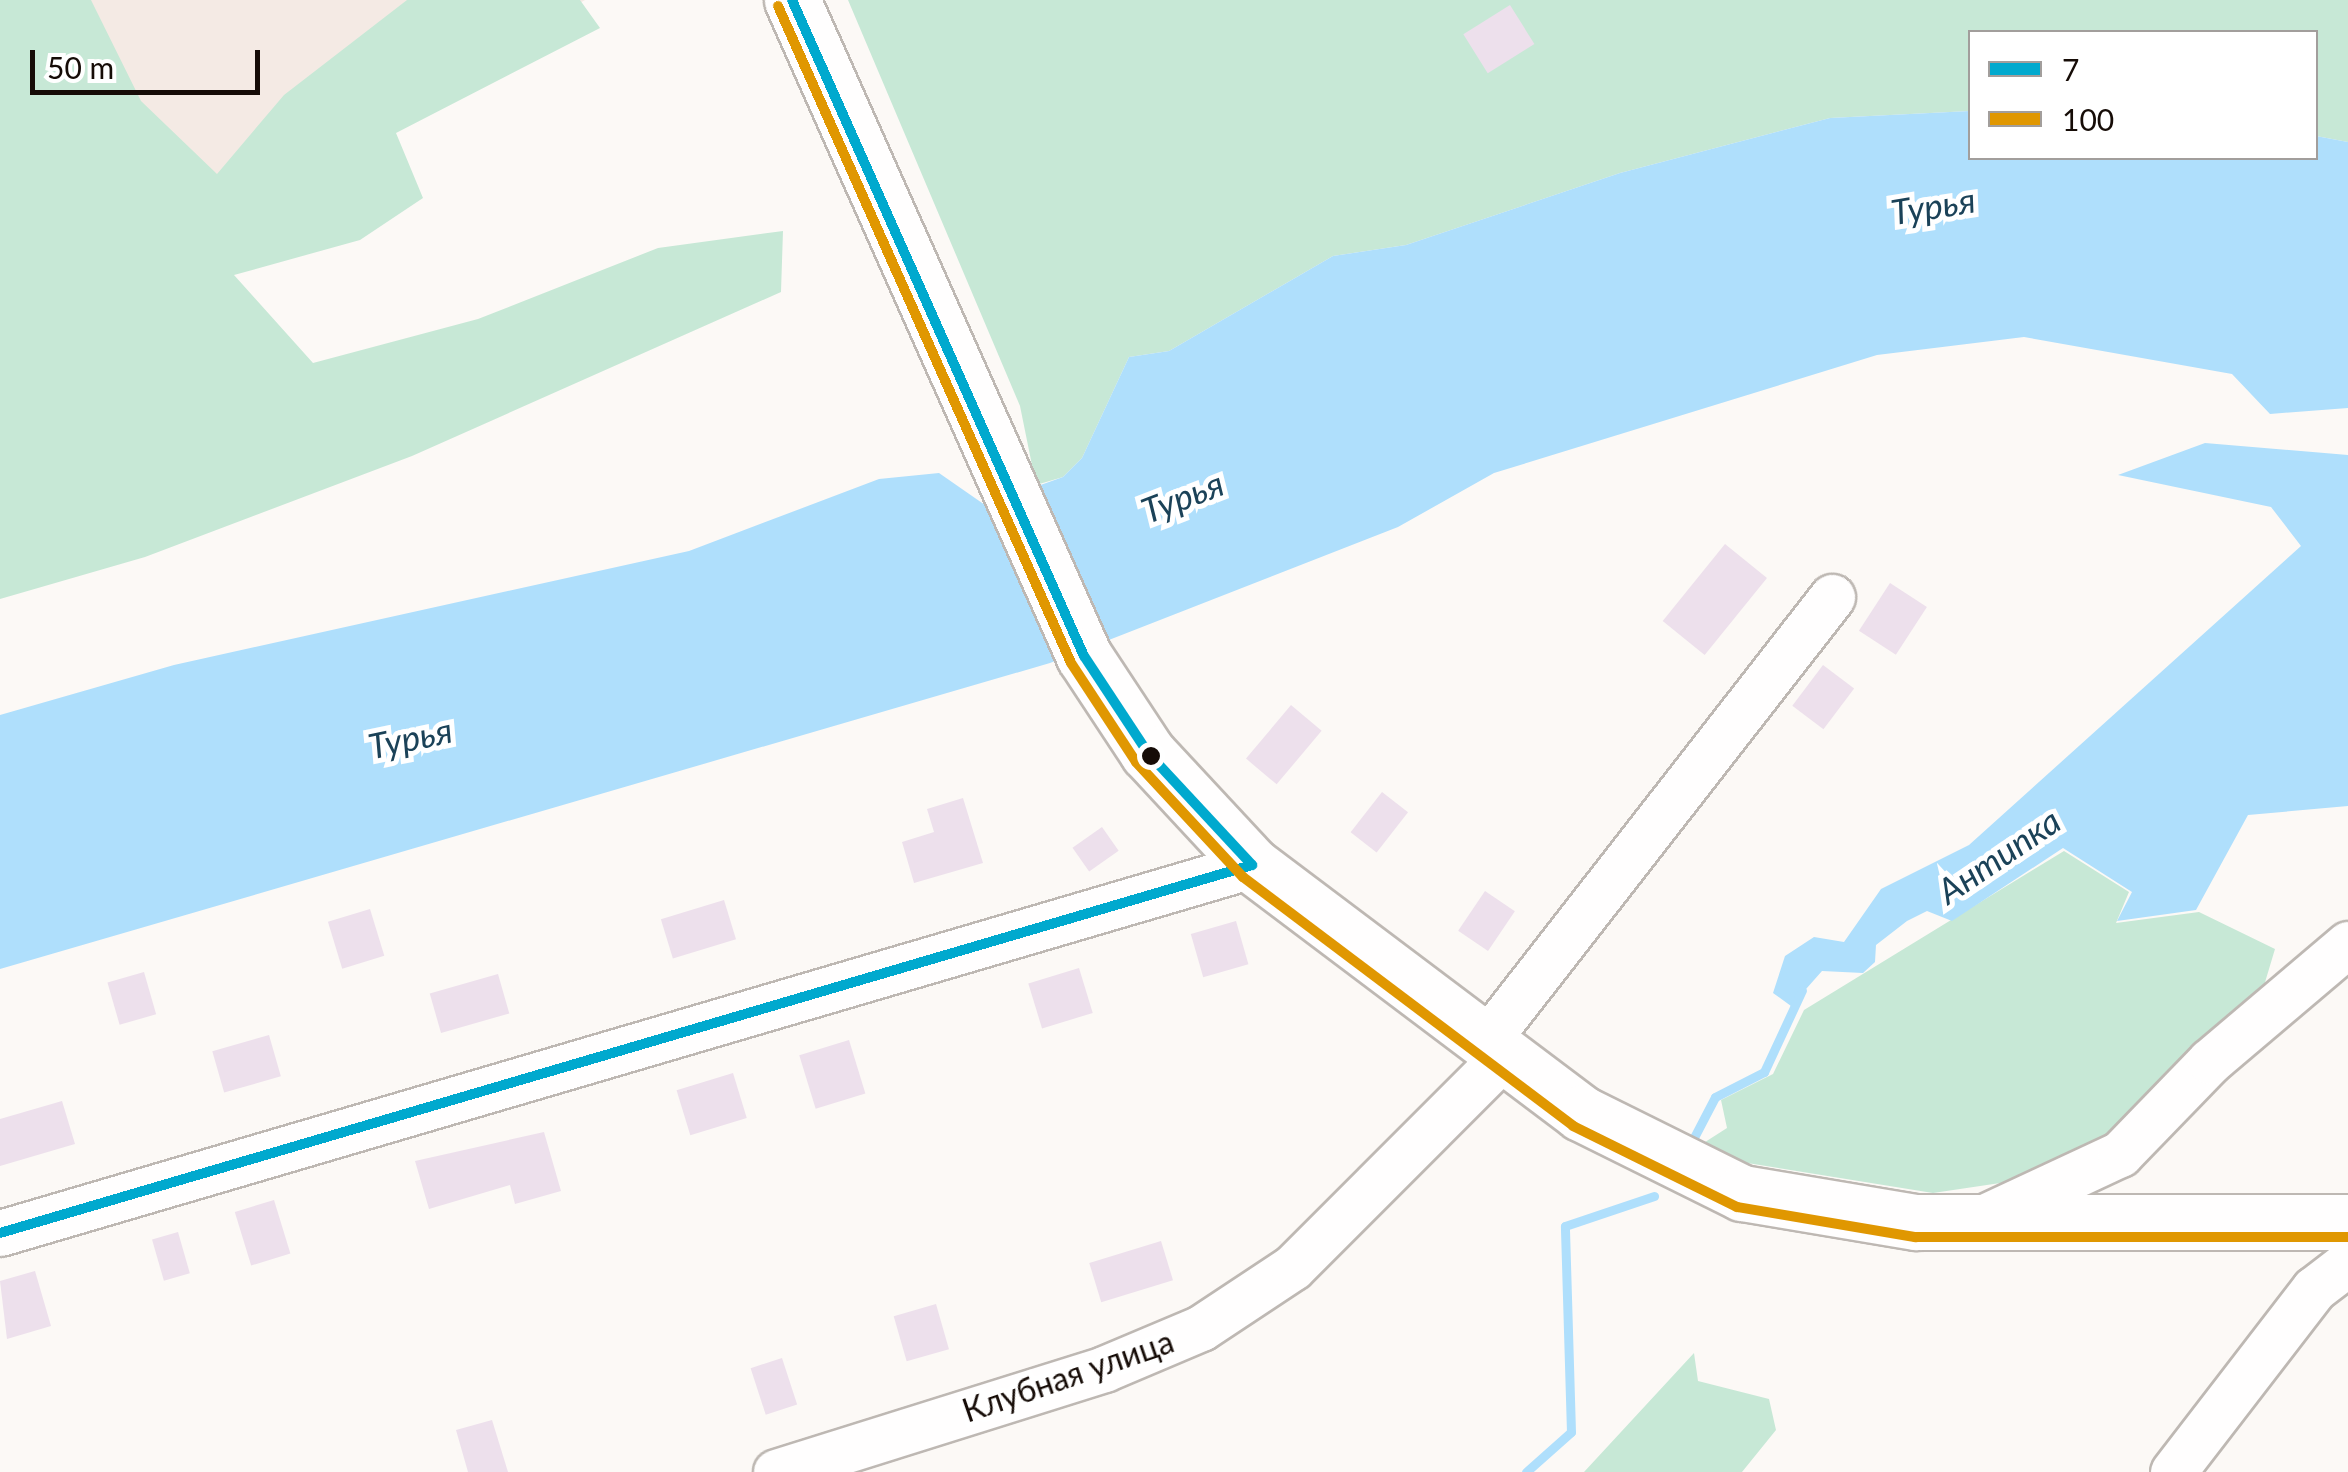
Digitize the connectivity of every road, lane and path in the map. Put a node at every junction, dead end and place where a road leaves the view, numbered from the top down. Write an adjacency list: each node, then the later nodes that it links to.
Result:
1 (792, 0): 3 (main road)
2 (1832, 598): 5 (street, Клубная улица)
3 (1252, 865): 5 (main road); 8 (street)
4 (2348, 944): 6 (street)
5 (1492, 1052): 6 (main road); 10 (street, Клубная улица)
6 (1974, 1222): 7 (main road)
7 (2348, 1222)
8 (0, 1233)
9 (2348, 1263): 11 (street)
10 (776, 1472)
11 (2174, 1472)

